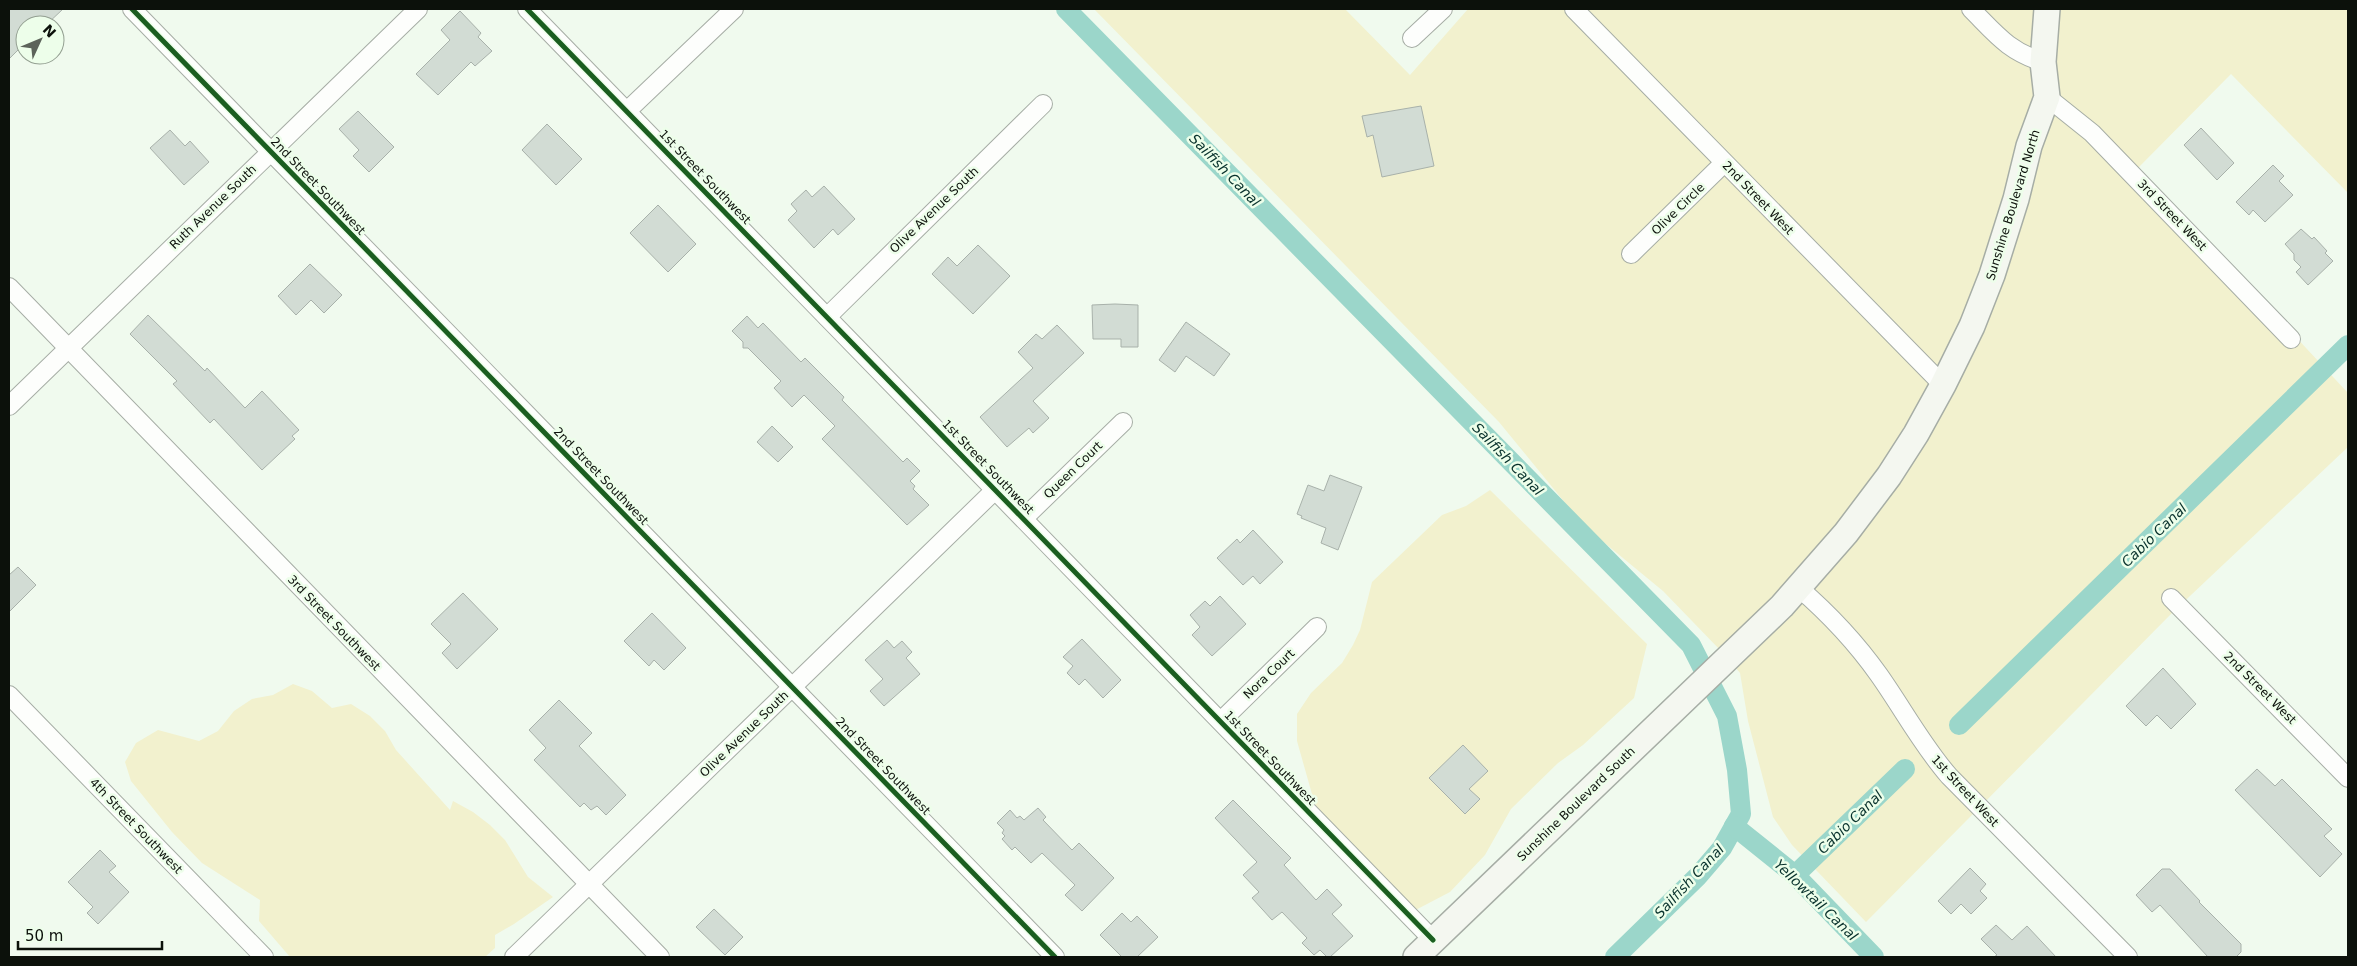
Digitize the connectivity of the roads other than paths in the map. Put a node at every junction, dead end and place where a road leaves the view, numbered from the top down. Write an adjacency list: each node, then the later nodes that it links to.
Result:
1 (132, 9): 14 (street, 2nd Street Southwest)
2 (418, 9): 14 (street, Ruth Avenue South)
3 (528, 9): 13 (street, 1st Street Southwest)
4 (734, 9): 13 (street)
5 (1443, 9): 9 (street)
6 (1574, 9): 15 (street, 2nd Street West)
7 (1971, 9): 10 (street)
8 (2047, 9): 10 (street, Sunshine Boulevard North)
9 (1412, 38)
10 (2043, 62): 11 (street, Sunshine Boulevard North)
11 (2047, 98): 19 (street, 3rd Street West); 21 (street, Sunshine Boulevard North)
12 (1043, 104): 18 (street, Olive Avenue South)
13 (628, 110): 18 (street, 1st Street Southwest)
14 (271, 150): 20 (street, Ruth Avenue South); 30 (street, 2nd Street Southwest)
15 (1724, 163): 16 (street, Olive Circle); 21 (street, 2nd Street West)
16 (1632, 254)
17 (9, 287): 20 (street, 3rd Street Southwest)
18 (827, 316): 24 (street, 1st Street Southwest)
19 (2291, 339)
20 (68, 348): 22 (street, Ruth Avenue South); 34 (street, 3rd Street Southwest)
21 (1943, 385): 26 (street, Sunshine Boulevard North)
22 (9, 406)
23 (1123, 422): 25 (street, Queen Court)
24 (995, 490): 25 (street, 1st Street Southwest); 30 (street, Olive Avenue South)
25 (1024, 518): 32 (street, 1st Street Southwest)
26 (1799, 588): 29 (street, Sunshine Boulevard North); 40 (street, 1st Street West)
27 (2171, 598): 33 (street, 2nd Street West)
28 (1318, 627): 32 (street, Nora Court)
29 (1737, 652): 35 (street, Sunshine Boulevard South)
30 (792, 687): 34 (street, Olive Avenue South); 39 (street, 2nd Street Southwest)
31 (9, 695): 36 (street, 4th Street Southwest)
32 (1221, 721): 35 (street, 1st Street Southwest)
33 (2348, 778)
34 (589, 885): 37 (street, Olive Avenue South); 38 (street, 3rd Street Southwest)
35 (1425, 949)
36 (264, 957)
37 (514, 957)
38 (660, 957)
39 (1056, 957)
40 (2128, 957)

